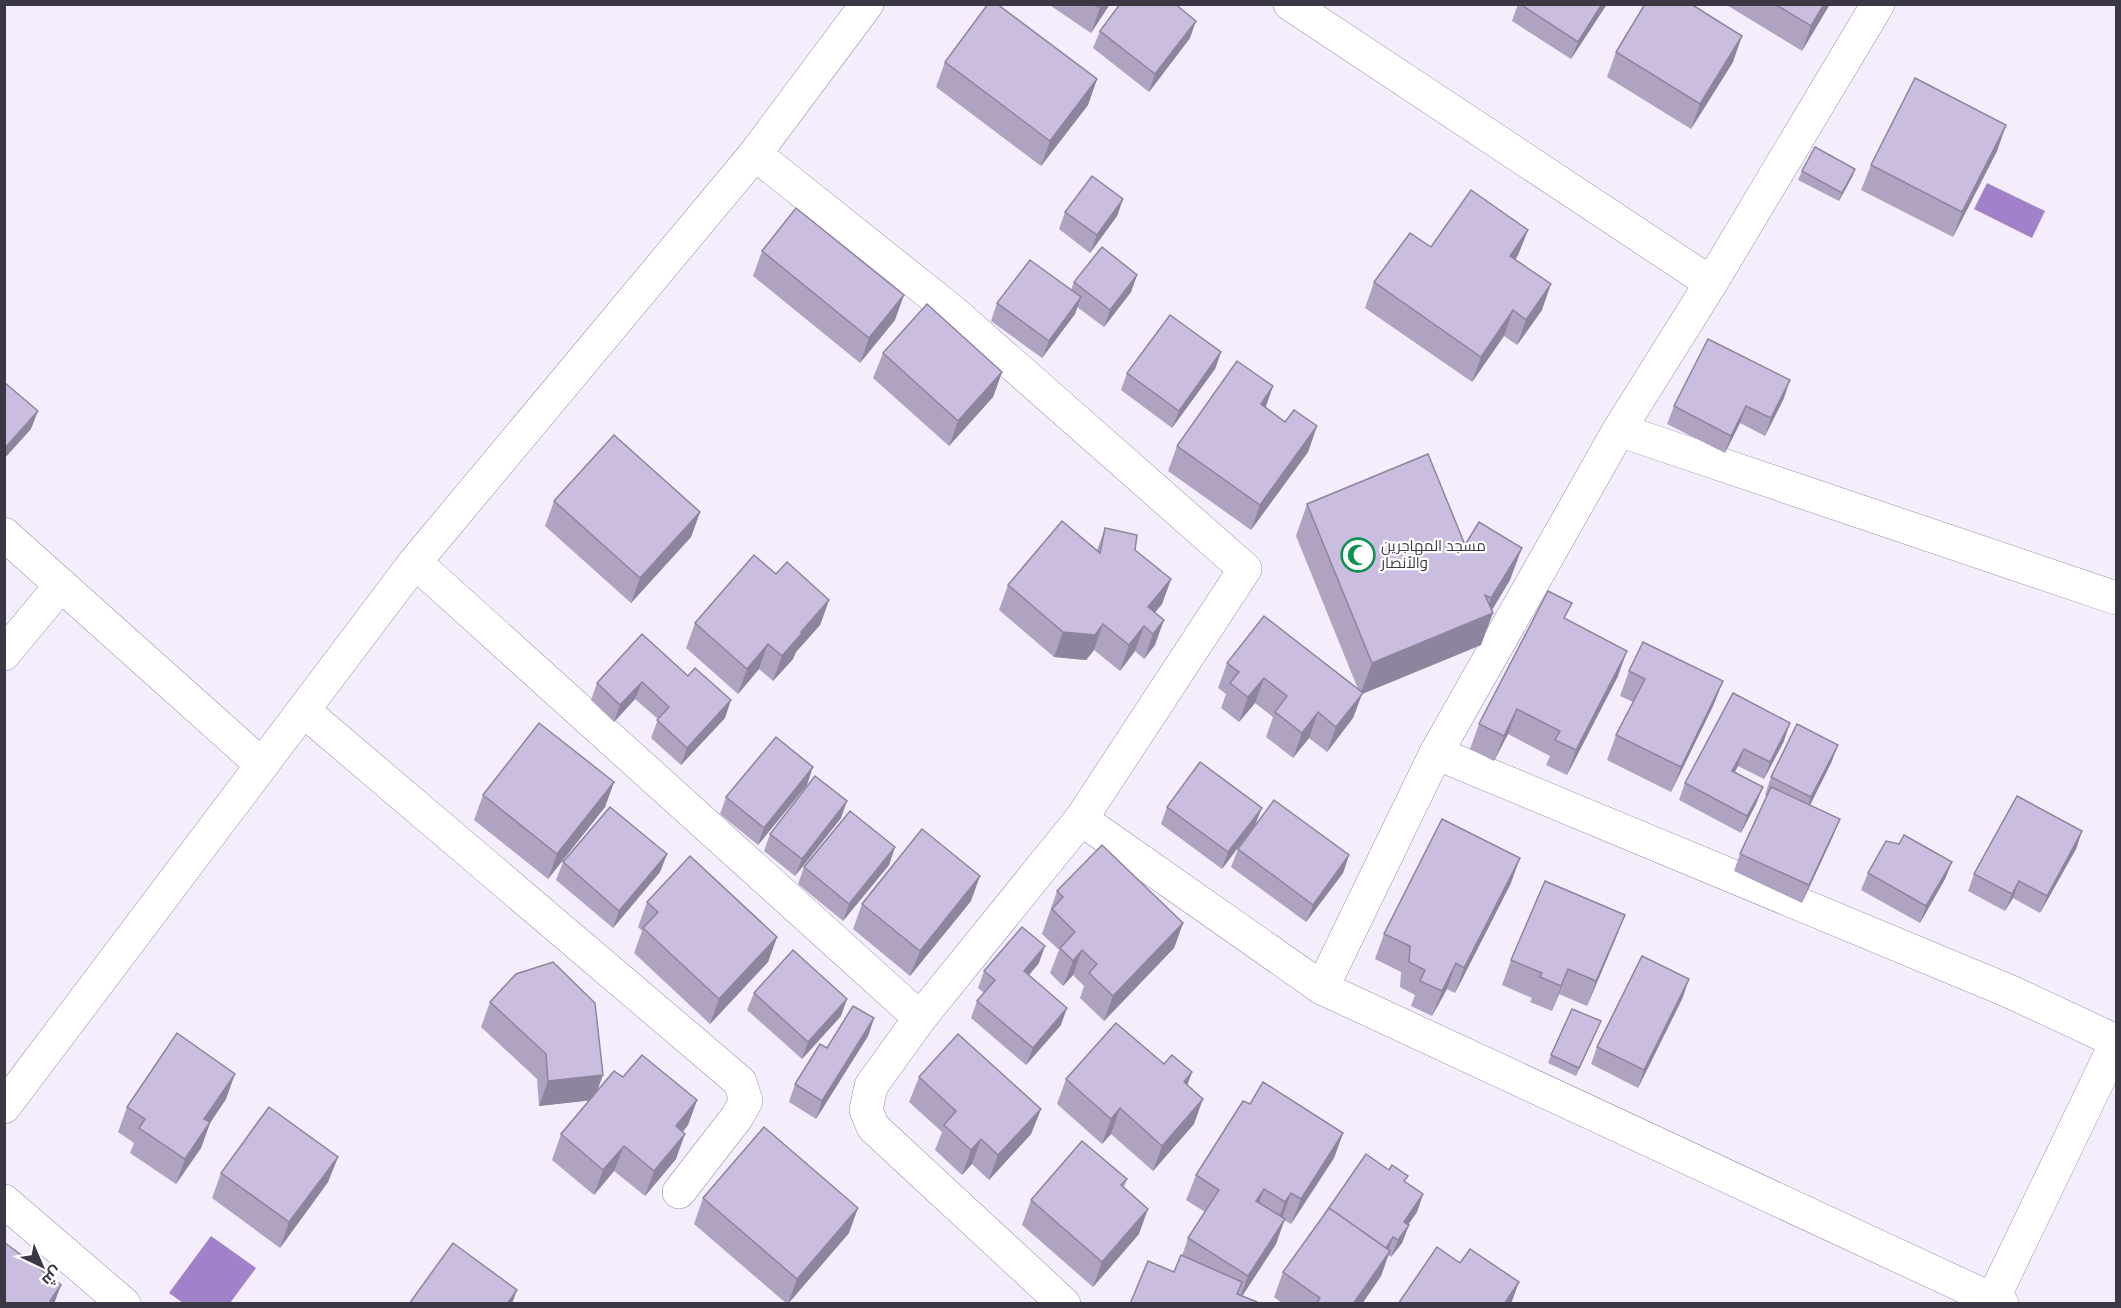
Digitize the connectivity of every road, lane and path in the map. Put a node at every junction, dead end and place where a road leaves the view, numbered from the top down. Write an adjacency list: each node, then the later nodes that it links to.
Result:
1 (867, 4): 4 (street)
2 (1290, 4): 5 (street)
3 (1878, 4): 5 (street)
4 (755, 154): 8 (street); 15 (street)
5 (1711, 283): 6 (street)
6 (1619, 430): 10 (street); 13 (street)
7 (4, 534): 9 (street)
8 (415, 562): 12 (street); 17 (street)
9 (62, 585): 11 (street); 14 (street)
10 (2116, 598)
11 (4, 654)
12 (304, 711): 14 (street); 20 (street)
13 (1436, 753): 16 (street); 18 (street)
14 (262, 765): 19 (street)
15 (1081, 819): 16 (street); 17 (street)
16 (1322, 988): 22 (street)
17 (920, 1018): 24 (street)
18 (2116, 1042): 22 (street)
19 (4, 1107)
20 (679, 1192)
21 (4, 1201): 23 (street)
22 (1998, 1301)
23 (124, 1304)
24 (1064, 1304)

